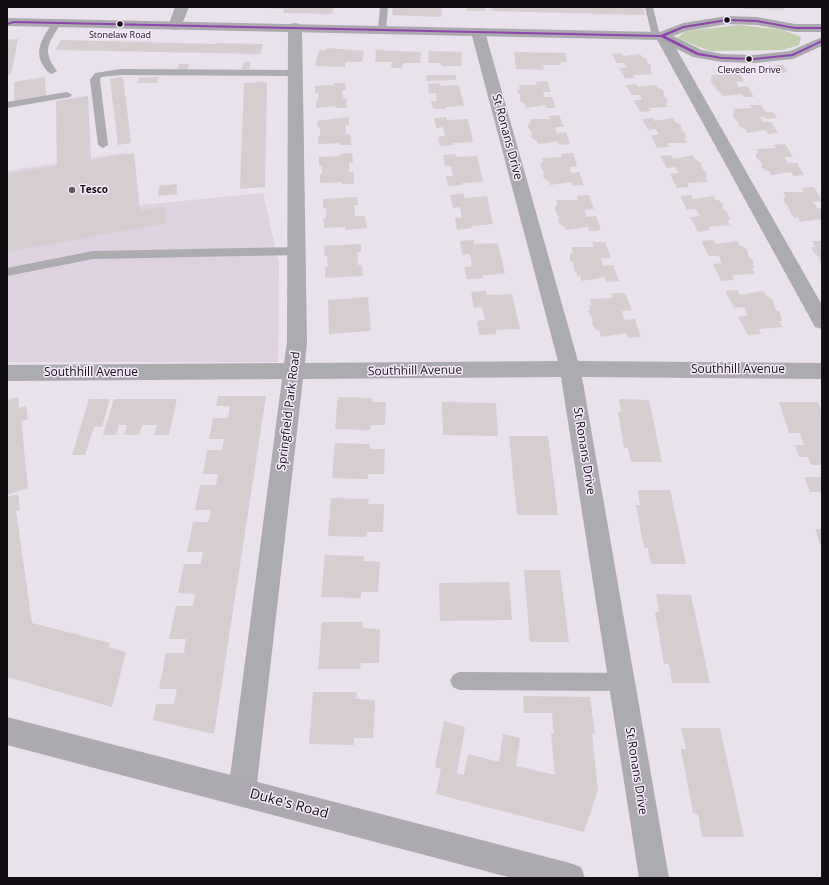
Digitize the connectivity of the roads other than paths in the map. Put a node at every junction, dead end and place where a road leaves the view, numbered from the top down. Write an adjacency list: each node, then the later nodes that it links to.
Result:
1 (182, 7): 6 (street)
2 (384, 7): 9 (lane)
3 (649, 7): 11 (lane)
4 (9, 22): 5 (street)
5 (58, 23): 6 (street); 13 (lane)
6 (175, 26): 7 (street)
7 (295, 27): 9 (street); 14 (street, Springfield Park Road)
8 (822, 28): 11 (street)
9 (382, 30): 10 (street)
10 (478, 32): 11 (street); 21 (street, St Ronans Drive)
11 (659, 36): 12 (street); 20 (street)
12 (822, 41)
13 (52, 72)
14 (295, 73): 17 (lane); 18 (street, Springfield Park Road)
15 (67, 96): 16 (lane)
16 (7, 105)
17 (103, 144)
18 (296, 251): 19 (lane); 23 (street, Springfield Park Road)
19 (7, 272)
20 (822, 322)
21 (570, 369): 22 (street, Southhill Avenue); 23 (street, Southhill Avenue); 26 (street, St Ronans Drive)
22 (822, 371)
23 (294, 372): 24 (street, Southhill Avenue); 28 (street, Springfield Park Road)
24 (7, 373)
25 (458, 681): 26 (lane)
26 (622, 682): 30 (street, St Ronans Drive)
27 (7, 731): 28 (street, Duke's Road)
28 (242, 792): 29 (street, Duke's Road)
29 (570, 878)
30 (654, 878)

